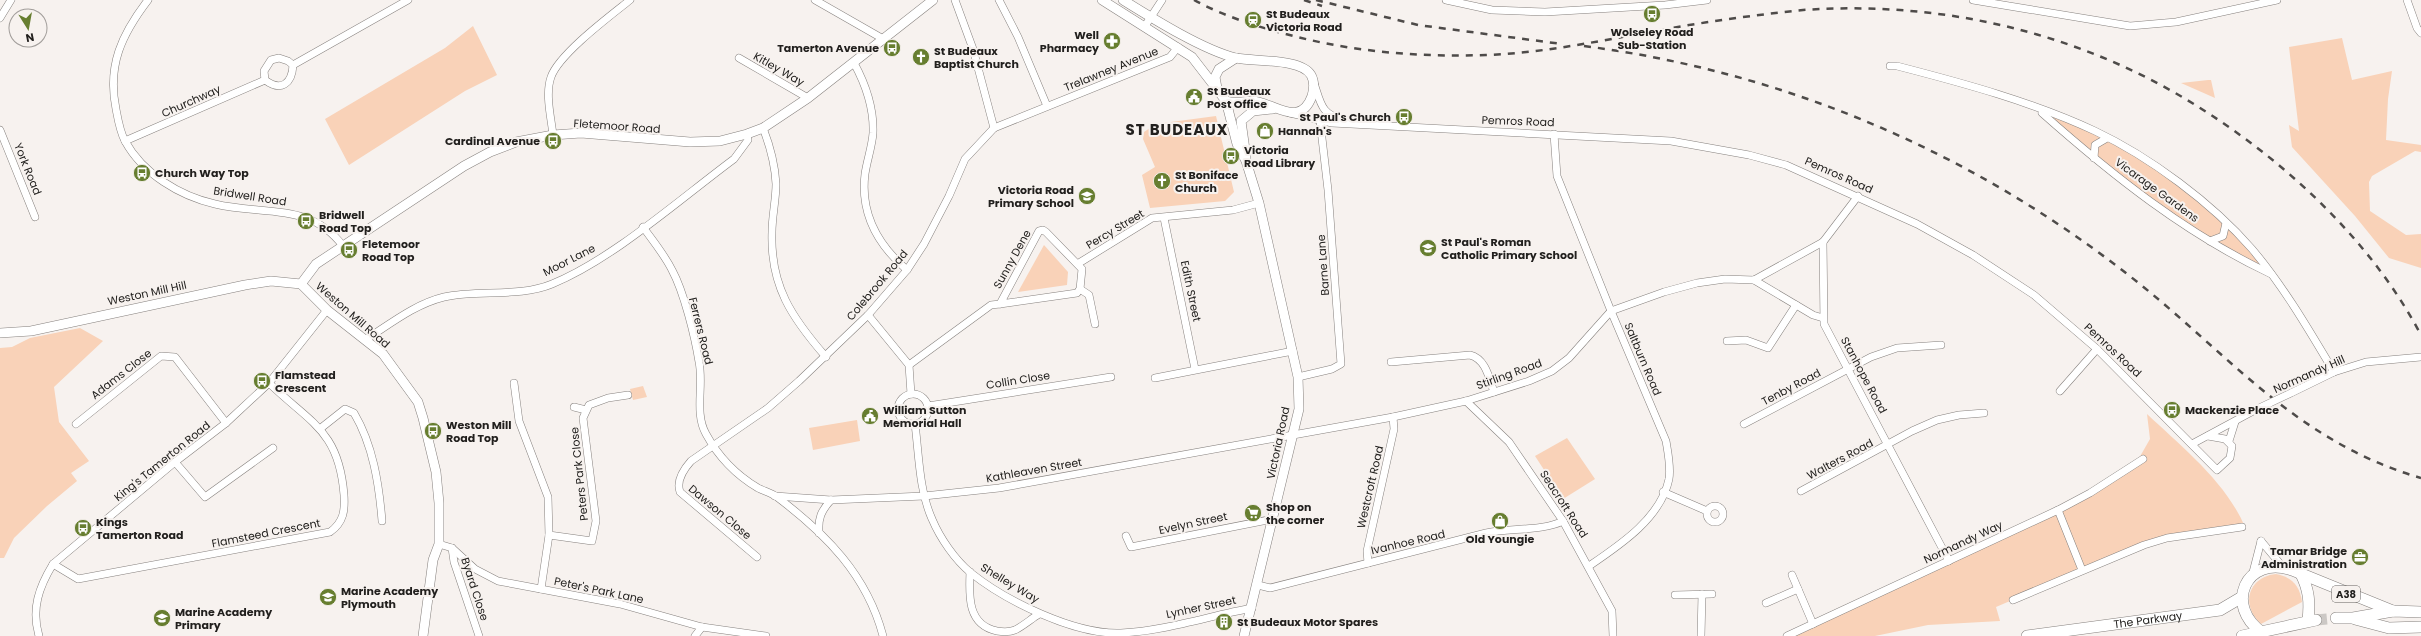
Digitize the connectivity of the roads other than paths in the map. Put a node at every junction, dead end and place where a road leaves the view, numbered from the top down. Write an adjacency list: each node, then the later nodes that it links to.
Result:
1 (11, 0): 19 (street)
2 (148, 0): 47 (street, Bridwell Road)
3 (408, 0): 27 (street)
4 (630, 0): 45 (street)
5 (814, 0): 22 (street)
6 (934, 0): 22 (street, Fletemoor Road)
7 (955, 0): 41 (street)
8 (999, 0): 34 (street)
9 (1102, 0): 20 (street, Victoria Road)
10 (1123, 0): 18 (street)
11 (1162, 0): 18 (street)
12 (1446, 0): 17 (street)
13 (1707, 0): 17 (street)
14 (1972, 0): 15 (street)
15 (2277, 0)
16 (2407, 0): 21 (street)
17 (1652, 2)
18 (1150, 17): 20 (street); 25 (street)
19 (0, 18)
20 (1145, 26): 23 (street, Victoria Road)
21 (2421, 33)
22 (885, 40): 26 (street, Fletemoor Road)
23 (1178, 47): 31 (street, Victoria Road); 34 (street, Trelawney Avenue)
24 (740, 58): 32 (street, Kitley Way)
25 (1236, 58): 30 (street, Pemros Road); 31 (street)
26 (854, 63): 32 (street, Fletemoor Road); 60 (street)
27 (293, 65): 29 (street); 29 (street)
28 (1890, 66): 36 (street, Vicarage Gardens)
29 (265, 80): 47 (street, Churchway)
30 (1314, 82): 37 (street); 39 (street, Pemros Road)
31 (1217, 89): 33 (street, Victoria Road)
32 (808, 98): 40 (street, Fletemoor Road)
33 (1226, 101): 35 (street, Pemros Road); 49 (street, Victoria Road)
34 (1047, 106): 41 (street, Colebrook Road)
35 (1276, 109): 37 (street, Pemros Road); 49 (street, Victoria Road)
36 (2037, 109): 46 (street, Vicarage Gardens); 48 (street, Vicarage Gardens)
37 (1290, 113): 38 (street, Pemros Road)
38 (1320, 121): 39 (street, Pemros Road); 86 (street, Barne Lane)
39 (1360, 123): 44 (street, Pemros Road)
40 (763, 128): 43 (street, Fletemoor Road); 78 (street)
41 (994, 128): 60 (street, Colebrook Road)
42 (0, 130): 52 (street, York Road)
43 (747, 134): 45 (street, Fletemoor Road); 55 (street, Moor Lane)
44 (1554, 134): 50 (street, Pemros Road); 68 (street, Saltburn Road)
45 (553, 135): 58 (street, Fletemoor Road)
46 (2107, 138): 48 (street); 54 (street, Vicarage Gardens)
47 (125, 141): 58 (street, Bridwell Road)
48 (2094, 158): 56 (street, Vicarage Gardens)
49 (1246, 161): 51 (street, Victoria Road)
50 (1858, 196): 57 (street); 76 (street, Pemros Road)
51 (1259, 203): 53 (street, Percy Street); 77 (street, Victoria Road)
52 (35, 217)
53 (1164, 218): 59 (street, Percy Street); 82 (street, Edith Street)
54 (2226, 223): 56 (street); 61 (street, Vicarage Gardens)
55 (643, 227): 73 (street, Moor Lane); 111 (street, Ferrers Road)
56 (2210, 241): 61 (street, Vicarage Gardens)
57 (1823, 242): 62 (street); 70 (street, Stanhope Road)
58 (343, 246): 63 (street, Fletemoor Road)
59 (1079, 263): 64 (street); 65 (street, Sunny Dene)
60 (907, 270): 69 (street, Colebrook Road)
61 (2273, 275): 84 (street, Vicarage Gardens)
62 (1754, 280): 66 (street, Stirling Road); 68 (street, Stirling Road)
63 (300, 284): 67 (street, Weston Mill Road); 72 (street, Weston Mill Hill)
64 (1080, 289): 65 (street, Sunny Dene); 71 (street)
65 (1000, 304): 81 (street, Sunny Dene)
66 (1796, 305): 70 (street, Stirling Road); 74 (street)
67 (327, 310): 73 (street, Weston Mill Road); 88 (street, King's Tamerton Road)
68 (1611, 311): 91 (street, Stirling Road); 116 (street, Saltburn Road)
69 (868, 315): 78 (street, Colebrook Road); 81 (street)
70 (1823, 318): 83 (street, Stanhope Road)
71 (1095, 324)
72 (0, 333)
73 (365, 340): 129 (street, Weston Mill Road)
74 (1727, 341)
75 (1941, 345): 83 (street, Tenby Road)
76 (2097, 350): 90 (street); 109 (street, Pemros Road)
77 (1293, 351): 82 (street); 86 (street, Victoria Road)
78 (826, 357): 111 (street, Colebrook Road)
79 (2418, 357): 84 (street, Normandy Hill)
80 (1396, 364): 91 (street)
81 (909, 365): 92 (street)
82 (1196, 369): 87 (street)
83 (1848, 369): 104 (street, Tenby Road); 110 (street, Stanhope Road)
84 (2334, 372): 100 (street, Normandy Hill, bridge)
85 (1111, 377): 95 (street, Collin Close)
86 (1298, 377): 106 (street, Victoria Road)
87 (1155, 378)
88 (269, 383): 101 (street, King's Tamerton Road); 105 (street, Flamsteed Crescent)
89 (514, 383): 127 (street)
90 (2060, 391)
91 (1494, 392): 94 (street, Stirling Road)
92 (910, 394): 95 (street); 103 (street)
93 (628, 395): 97 (street)
94 (1466, 401): 99 (street, Stirling Road); 124 (street, Seacroft Road)
95 (928, 406): 103 (street)
96 (574, 407): 97 (street)
97 (586, 410): 127 (street, Peters Park Close)
98 (1984, 413): 110 (street, Walters Road)
99 (1393, 417): 106 (street, Stirling Road); 133 (street, Westcroft Road)
100 (2235, 422): 107 (street, Normandy Hill); 108 (street)
101 (226, 423): 102 (street, Adams Close); 114 (street, King's Tamerton Road)
102 (76, 424)
103 (915, 424): 118 (street, Shelley Way)
104 (1744, 424)
105 (321, 428): 123 (street); 134 (street, Flamsteed Crescent)
106 (1293, 434): 118 (street, Kathleaven Street); 122 (street, Victoria Road)
107 (2208, 436): 108 (street); 109 (street, Normandy Hill)
108 (2229, 441): 109 (street, Pemros Road)
109 (2192, 444)
110 (1889, 445): 115 (street, Walters Road); 132 (street, Stanhope Road)
111 (714, 447): 117 (street, Ferrers Road); 131 (street, Dawson Close)
112 (273, 448): 114 (street)
113 (2143, 459): 120 (street, Normandy Way)
114 (175, 462): 134 (street, King's Tamerton Road)
115 (1801, 491)
116 (1663, 492): 121 (street); 135 (street, Saltburn Road)
117 (776, 496): 119 (street, Kathleaven Street); 126 (street)
118 (924, 496): 119 (street, Kathleaven Street); 138 (street, Shelley Way)
119 (831, 500): 126 (street)
120 (2058, 510): 132 (street, Normandy Way); 137 (street)
121 (1707, 511)
122 (1273, 519): 128 (street, Evelyn Street); 142 (street, Victoria Road)
123 (382, 521)
124 (1563, 521): 133 (street, Ivanhoe Road); 135 (street, Seacroft Road)
125 (2242, 526): 137 (street)
126 (819, 533): 167 (street)
127 (549, 535): 143 (street)
128 (1126, 536)
129 (439, 544): 130 (street, Peter's Park Lane); 163 (street, Weston Mill Road)
130 (452, 548): 143 (street, Peter's Park Lane); 164 (street, Byard Close)
131 (757, 558)
132 (1949, 561): 157 (street, Normandy Way)
133 (1368, 563): 142 (street, Ivanhoe Road)
134 (53, 564): 162 (street, King's Tamerton Road)
135 (1590, 566): 169 (street, Seacroft Road)
136 (2282, 566): 139 (highway); 141 (highway); 141 (street)
137 (2082, 570): 149 (street)
138 (970, 572): 154 (street, Shelley Way); 154 (street, Shelley Way)
139 (2301, 574): 152 (highway, A38); 161 (highway)
140 (1792, 575): 144 (street)
141 (2252, 576): 148 (highway)
142 (1258, 585): 151 (street, Victoria Road)
143 (541, 589): 158 (street, Peter's Park Lane)
144 (1798, 589): 150 (street); 157 (street)
145 (1702, 594): 146 (street); 147 (street); 170 (street)
146 (1712, 594)
147 (1675, 595)
148 (2242, 597): 161 (highway); 172 (highway, The Parkway)
149 (2014, 600)
150 (1766, 603)
151 (1252, 608): 160 (street, Lynher Street); 168 (street, Victoria Road)
152 (2393, 611): 153 (highway, A38); 156 (highway, A38)
153 (2421, 612)
154 (1039, 614): 160 (street, Shelley Way)
155 (2336, 618): 156 (highway, A38)
156 (2353, 618): 159 (highway, A38)
157 (1813, 624): 171 (street, Normandy Way)
158 (702, 627): 165 (street); 166 (street, Peter's Park Lane)
159 (2415, 627): 175 (highway, A38)
160 (1155, 628)
161 (2268, 631): 173 (highway); 174 (highway)
162 (39, 636)
163 (422, 636)
164 (480, 636)
165 (695, 636)
166 (766, 636)
167 (883, 636)
168 (1244, 636)
169 (1613, 636)
170 (1701, 636)
171 (1788, 636)
172 (2027, 636)
173 (2242, 636)
174 (2284, 636)
175 (2388, 636)

